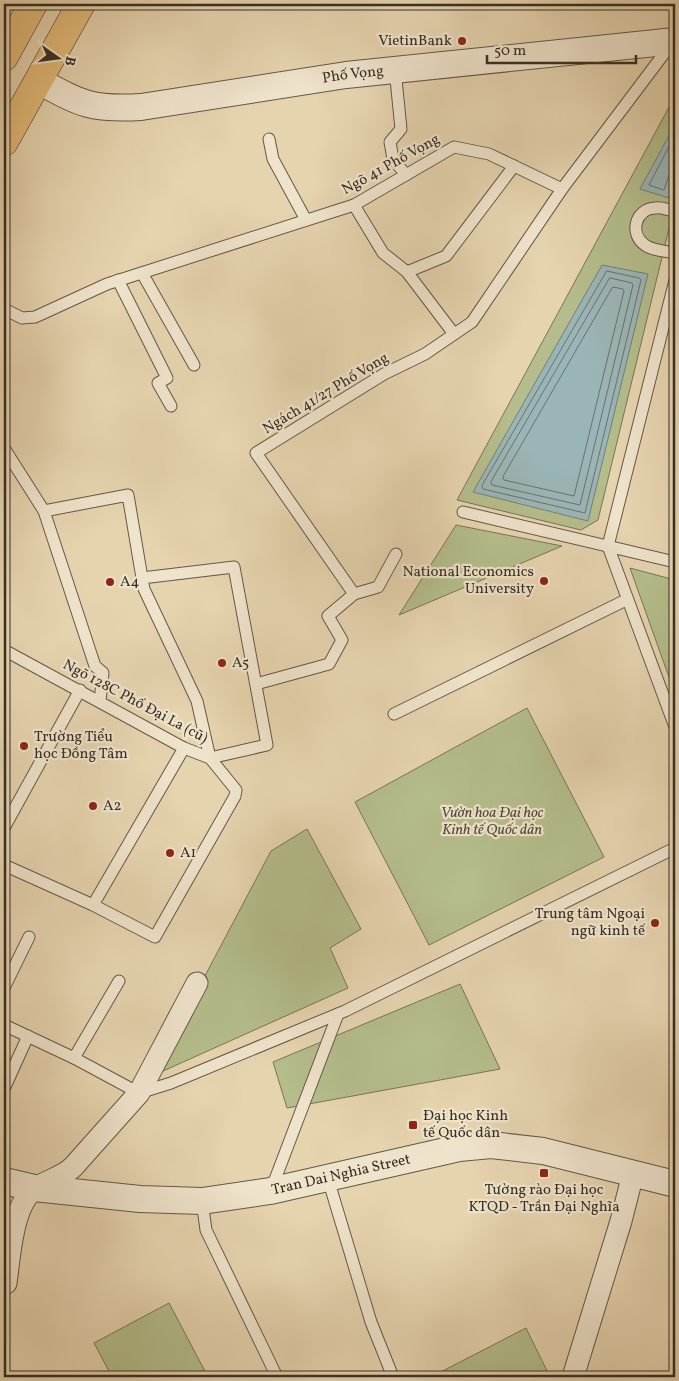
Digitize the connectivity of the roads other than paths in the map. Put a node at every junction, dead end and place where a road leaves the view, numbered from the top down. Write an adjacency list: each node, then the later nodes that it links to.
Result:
1 (33, 4): 4 (main road)
2 (81, 4): 6 (main road)
3 (674, 41): 5 (street, Phố Vọng); 11 (lane)
4 (4, 58)
5 (395, 70): 6 (street, Phố Vọng); 10 (lane)
6 (39, 81): 8 (main road)
7 (269, 139): 14 (lane)
8 (4, 142)
9 (514, 166): 10 (lane, Ngõ 41 Phố Vọng); 11 (lane, Ngõ 41 Phố Vọng); 16 (lane)
10 (406, 175): 12 (lane, Ngõ 41 Phố Vọng)
11 (562, 189): 21 (lane, Ngách 41/27 Phố Vọng)
12 (354, 205): 14 (lane, Ngõ 41 Phố Vọng); 16 (lane)
13 (670, 210): 15 (lane)
14 (306, 220): 17 (lane, Ngõ 41 Phố Vọng)
15 (675, 253)
16 (406, 272): 21 (lane)
17 (142, 273): 18 (lane, Ngõ 41 Phố Vọng); 22 (lane)
18 (118, 280): 20 (lane, Ngõ 41 Phố Vọng); 23 (lane)
19 (675, 280): 27 (lane)
20 (4, 310)
21 (454, 334): 31 (lane, Ngách 41/27 Phố Vọng)
22 (194, 365)
23 (171, 406)
24 (4, 448): 25 (lane)
25 (44, 511): 30 (lane); 36 (lane)
26 (463, 512): 27 (lane)
27 (608, 546): 29 (lane); 32 (lane)
28 (396, 554): 31 (lane)
29 (675, 562)
30 (142, 578): 34 (lane); 40 (lane)
31 (354, 594): 34 (lane)
32 (626, 600): 37 (lane); 38 (lane)
33 (4, 650): 35 (lane, Ngõ 128C Phố Đại La (cũ))
34 (256, 684): 40 (lane)
35 (80, 690): 36 (lane, Ngõ 128C Phố Đại La (cũ)); 41 (lane)
36 (100, 701): 39 (lane, Ngõ 128C Phố Đại La (cũ))
37 (394, 714)
38 (675, 727)
39 (184, 748): 40 (lane, Ngõ 128C Phố Đại La (cũ)); 44 (lane)
40 (210, 758): 44 (lane, Ngõ 128C Phố Đại La (cũ))
41 (4, 828)
42 (675, 848): 49 (lane)
43 (4, 865): 44 (lane, Ngõ 128C Phố Đại La (cũ))
44 (93, 905)
45 (29, 937): 48 (lane)
46 (119, 981): 52 (lane)
47 (198, 984): 54 (street)
48 (4, 988)
49 (338, 1014): 54 (lane); 60 (lane)
50 (4, 1025): 51 (lane)
51 (28, 1036): 52 (lane); 53 (lane)
52 (74, 1058): 54 (lane)
53 (4, 1089)
54 (139, 1093): 59 (street)
55 (633, 1174): 56 (street, Tran Dai Nghia Street); 58 (street, Tran Dai Nghia Street); 65 (street)
56 (328, 1179): 60 (street, Tran Dai Nghia Street); 64 (lane)
57 (4, 1182): 59 (street, Tran Dai Nghia Street)
58 (675, 1184)
59 (34, 1188): 61 (street, Tran Dai Nghia Street); 62 (street)
60 (270, 1191): 61 (street, Tran Dai Nghia Street)
61 (202, 1201): 63 (lane)
62 (4, 1284)
63 (277, 1377)
64 (393, 1377)
65 (573, 1377)

